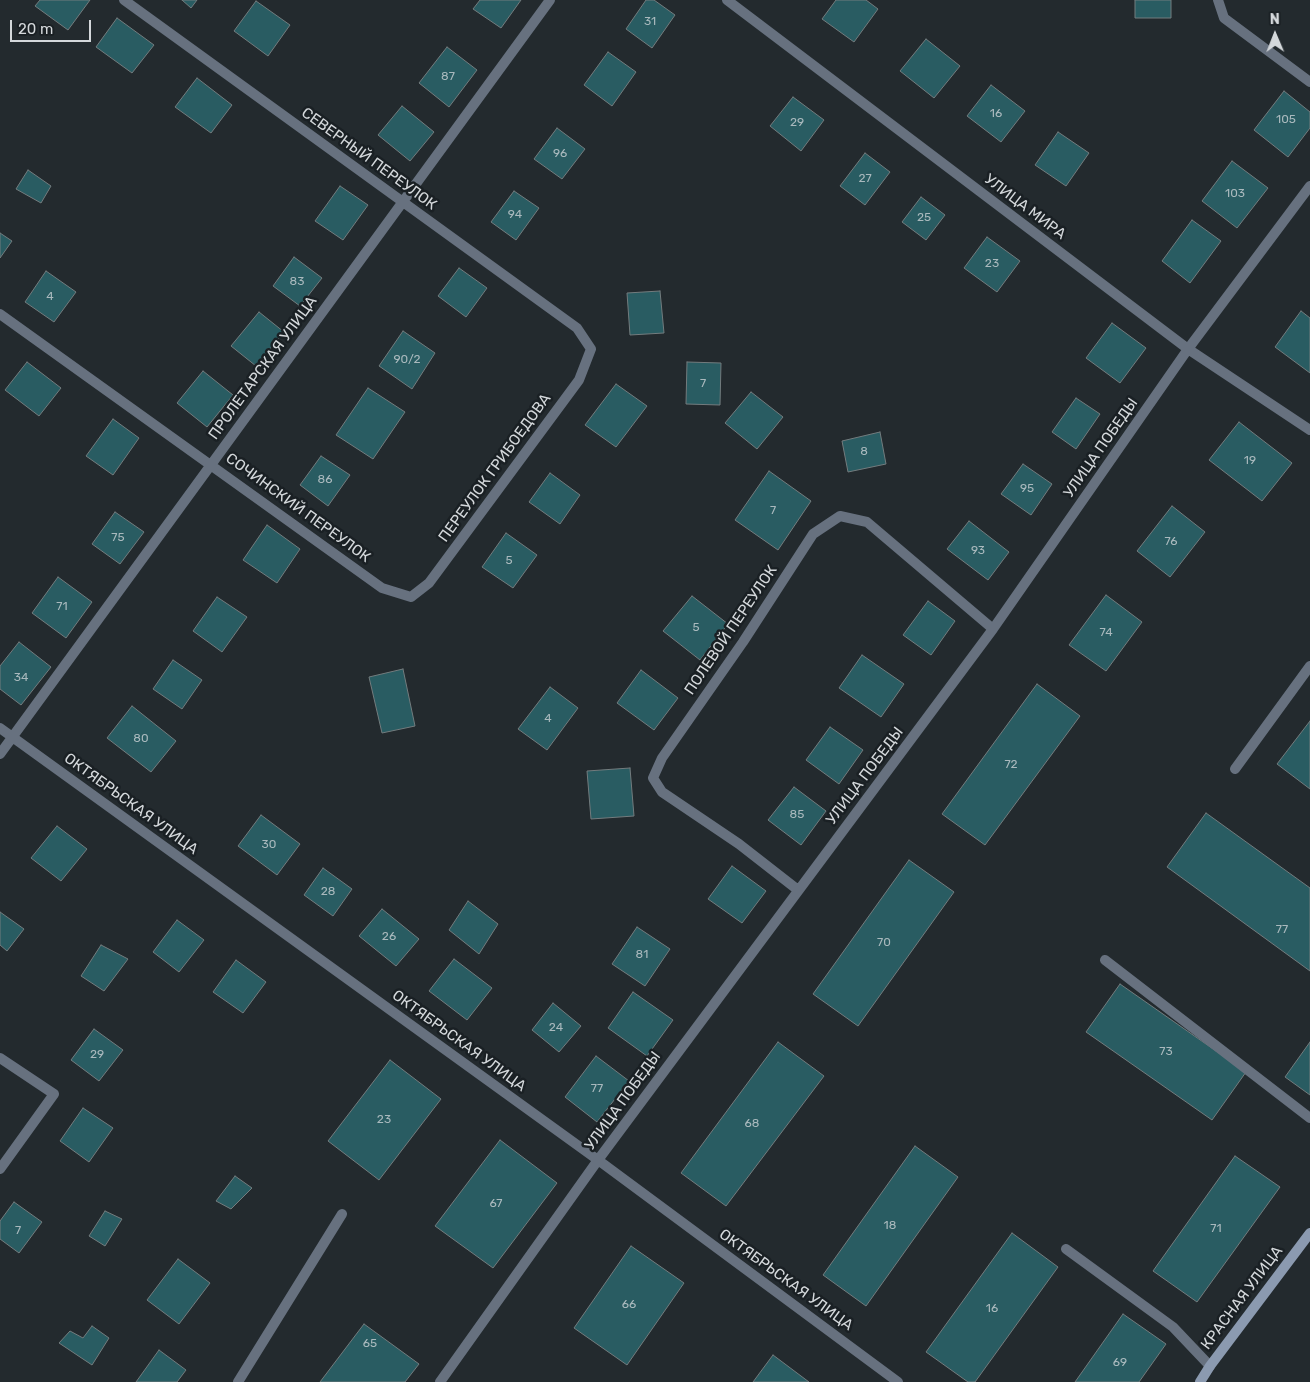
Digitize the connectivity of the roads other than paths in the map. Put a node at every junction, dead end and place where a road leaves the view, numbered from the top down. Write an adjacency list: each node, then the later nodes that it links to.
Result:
1 (124, 0): 7 (street, СЕВЕРНЫЙ ПЕРЕУЛОК)
2 (550, 0): 7 (street, ПРОЛЕТАРСКАЯ УЛИЦА)
3 (727, 0): 10 (street, УЛИЦА МИРА)
4 (1218, 0): 5 (street)
5 (1310, 82)
6 (1310, 186): 10 (street, УЛИЦА ПОБЕДЫ)
7 (402, 202): 9 (street, СЕВЕРНЫЙ ПЕРЕУЛОК); 12 (street, ПРОЛЕТАРСКАЯ УЛИЦА)
8 (0, 314): 12 (street, СОЧИНСКИЙ ПЕРЕУЛОК)
9 (590, 349): 13 (street, ПЕРЕУЛОК ГРИБОЕДОВА)
10 (1188, 349): 11 (street, УЛИЦА МИРА); 14 (street, УЛИЦА ПОБЕДЫ)
11 (1310, 430)
12 (211, 464): 13 (street, СОЧИНСКИЙ ПЕРЕУЛОК); 17 (street, ПРОЛЕТАРСКАЯ УЛИЦА)
13 (411, 597)
14 (993, 629): 20 (street, УЛИЦА ПОБЕДЫ); 20 (street, ПОЛЕВОЙ ПЕРЕУЛОК)
15 (1310, 666): 19 (street)
16 (0, 728): 17 (street, ОКТЯБРЬСКАЯ УЛИЦА)
17 (12, 737): 18 (street, ПРОЛЕТАРСКАЯ УЛИЦА); 24 (street, ОКТЯБРЬСКАЯ УЛИЦА)
18 (0, 754)
19 (1235, 769)
20 (798, 890): 24 (street, УЛИЦА ПОБЕДЫ)
21 (1105, 960): 23 (street)
22 (0, 1058): 25 (street)
23 (1310, 1118)
24 (598, 1160): 31 (street, УЛИЦА ПОБЕДЫ); 32 (street, ОКТЯБРЬСКАЯ УЛИЦА)
25 (0, 1169)
26 (342, 1214): 30 (street)
27 (1310, 1233): 29 (street, КРАСНАЯ УЛИЦА)
28 (1066, 1249): 29 (street)
29 (1210, 1366): 33 (street, КРАСНАЯ УЛИЦА)
30 (238, 1382)
31 (440, 1382)
32 (898, 1382)
33 (1200, 1382)

